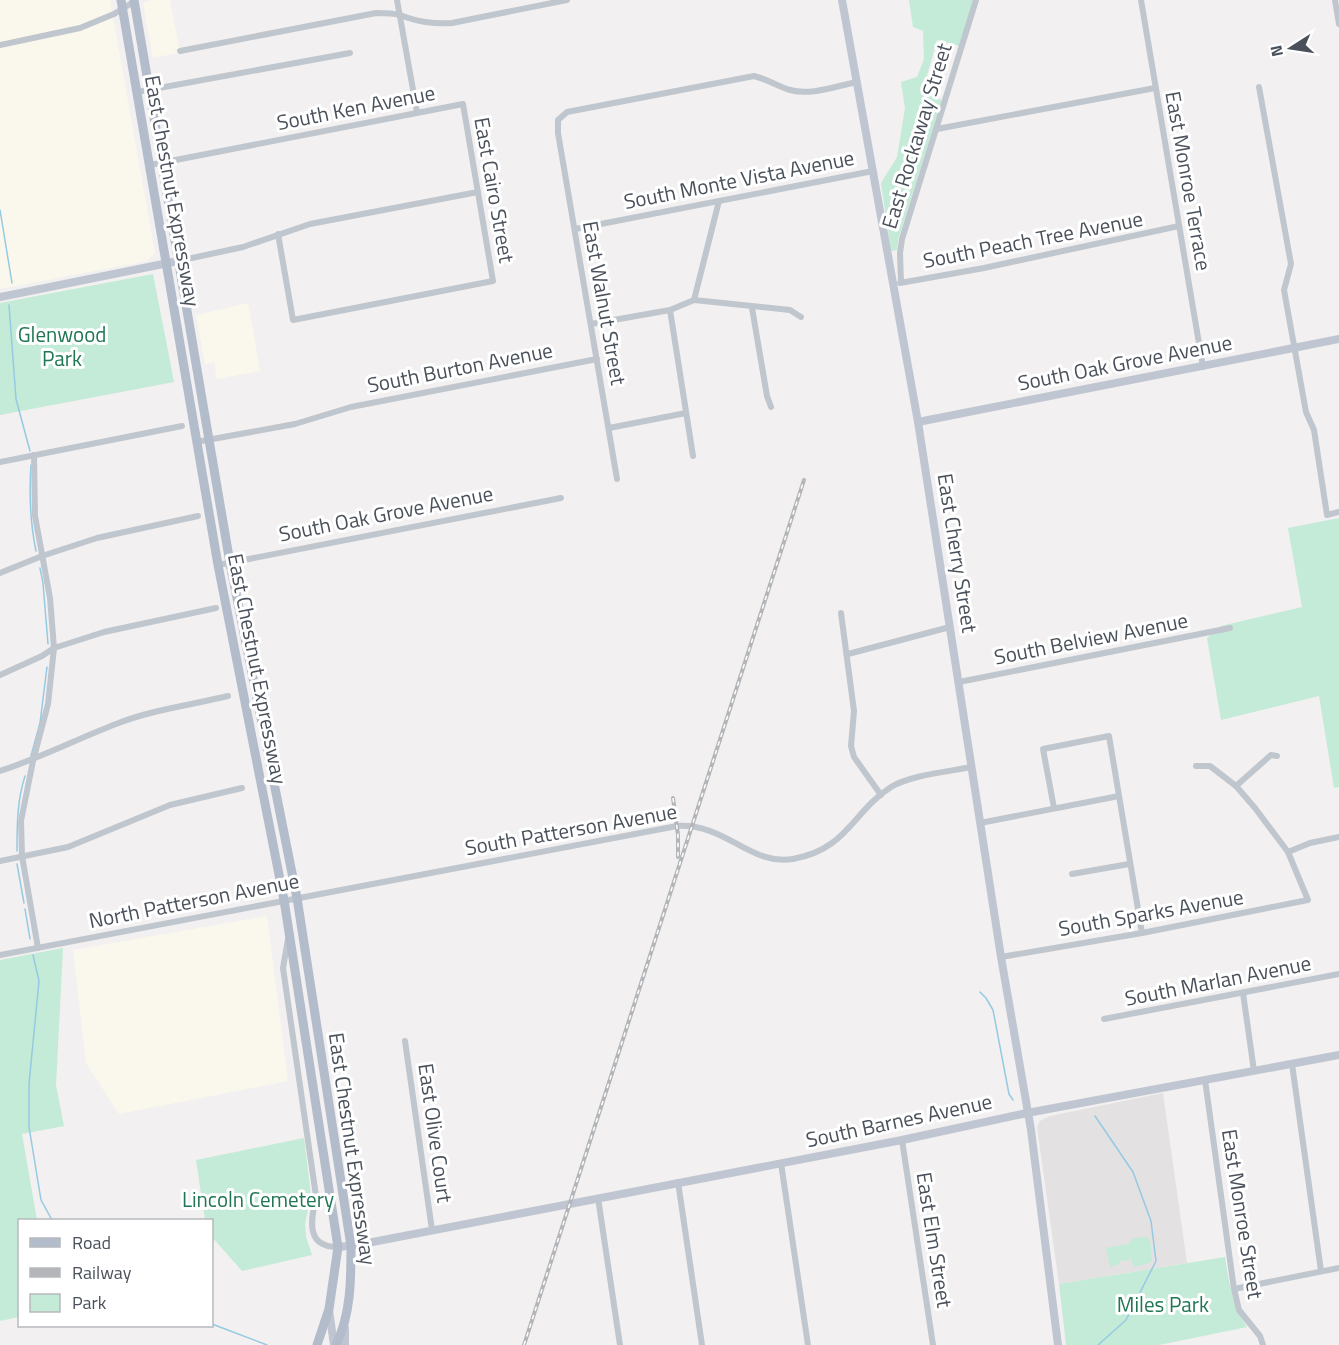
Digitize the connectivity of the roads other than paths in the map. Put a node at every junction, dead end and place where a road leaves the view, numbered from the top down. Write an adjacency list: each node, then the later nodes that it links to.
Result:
1 (135, 0): 9 (street); 18 (main road, East Chestnut Expressway)
2 (397, 0): 10 (street)
3 (567, 0): 8 (street)
4 (842, 0): 15 (street, East Cherry Street)
5 (976, 0): 22 (street, East Rockaway Street)
6 (1141, 0): 17 (street, East Monroe Terrace)
7 (1335, 0): 11 (street)
8 (532, 3): 10 (street)
9 (122, 4): 12 (street); 19 (main road, East Chestnut Expressway)
10 (400, 15): 13 (street); 21 (street)
11 (1339, 24)
12 (0, 45)
13 (180, 51)
14 (350, 53): 18 (street)
15 (857, 82): 25 (street, East Cherry Street); 29 (street, East Walnut Street)
16 (1259, 87): 41 (street)
17 (1155, 88): 22 (street); 28 (street, East Monroe Terrace)
18 (150, 91): 19 (street); 23 (main road, East Chestnut Expressway)
19 (137, 92): 24 (main road, East Chestnut Expressway)
20 (463, 104): 21 (street, South Ken Avenue); 26 (street, East Cairo Street)
21 (417, 112): 23 (street, South Ken Avenue)
22 (937, 129): 33 (street, East Rockaway Street)
23 (162, 163): 24 (street, South Ken Avenue); 31 (main road, East Chestnut Expressway)
24 (150, 165): 32 (main road, East Chestnut Expressway)
25 (873, 171): 27 (street, South Monte Vista Avenue); 33 (street, East Cherry Street)
26 (478, 192): 30 (street); 30 (street, East Cairo Street)
27 (719, 201): 29 (street, South Monte Vista Avenue); 35 (street)
28 (1179, 226): 33 (street, South Peach Tree Avenue); 43 (street, East Monroe Terrace)
29 (575, 229): 39 (street, East Walnut Street)
30 (278, 234): 31 (street)
31 (178, 261): 32 (street); 49 (main road, East Chestnut Expressway)
32 (167, 263): 34 (street); 50 (main road, East Chestnut Expressway)
33 (898, 283): 46 (street, East Cherry Street)
34 (0, 297)
35 (694, 300): 36 (street); 37 (street)
36 (752, 308): 38 (street); 44 (street)
37 (670, 310): 39 (street); 45 (street)
38 (801, 316)
39 (591, 324): 42 (street, East Walnut Street)
40 (1339, 339): 41 (street, South Oak Grove Avenue)
41 (1294, 348): 43 (street, South Oak Grove Avenue); 56 (street)
42 (597, 359): 48 (street, East Walnut Street); 49 (street, South Burton Avenue)
43 (1203, 367): 46 (street, South Oak Grove Avenue)
44 (771, 406)
45 (686, 413): 48 (street); 52 (street)
46 (918, 422): 64 (street, East Cherry Street)
47 (182, 426): 51 (street)
48 (609, 428): 54 (street, East Walnut Street)
49 (209, 440): 50 (street, South Burton Avenue); 59 (main road, East Chestnut Expressway)
50 (196, 442): 60 (main road, East Chestnut Expressway)
51 (34, 455): 53 (street); 58 (street)
52 (693, 456)
53 (0, 462)
54 (617, 479)
55 (561, 498): 59 (street, South Oak Grove Avenue)
56 (1339, 512)
57 (198, 516): 58 (street)
58 (42, 556): 61 (street); 66 (street)
59 (231, 563): 60 (street, South Oak Grove Avenue); 89 (main road, East Chestnut Expressway)
60 (218, 566): 90 (main road, East Chestnut Expressway)
61 (0, 573)
62 (216, 608): 66 (street)
63 (841, 613): 67 (street)
64 (950, 627): 67 (street); 69 (street, East Cherry Street)
65 (1230, 628): 69 (street, South Belview Avenue)
66 (54, 648): 68 (street); 72 (street)
67 (848, 654): 78 (street)
68 (0, 675)
69 (958, 682): 74 (street, East Cherry Street)
70 (228, 696): 72 (street)
71 (1277, 756): 76 (street)
72 (33, 761): 75 (street); 84 (street)
73 (1196, 766): 76 (street)
74 (971, 767): 78 (street, South Patterson Avenue); 81 (street, East Cherry Street)
75 (0, 771)
76 (1236, 786): 83 (street)
77 (242, 788): 84 (street)
78 (881, 795): 88 (street, South Patterson Avenue)
79 (1119, 796): 80 (street); 80 (street); 86 (street)
80 (1054, 808): 81 (street)
81 (980, 823): 95 (street, East Cherry Street)
82 (1339, 837): 83 (street)
83 (1288, 852): 92 (street, South Sparks Avenue)
84 (22, 856): 85 (street); 93 (street)
85 (0, 861)
86 (1129, 864): 87 (street); 92 (street)
87 (1072, 874)
88 (394, 879): 89 (street, North Patterson Avenue)
89 (297, 898): 90 (street, North Patterson Avenue); 111 (main road, East Chestnut Expressway)
90 (284, 900): 91 (main road, East Chestnut Expressway); 93 (street, North Patterson Avenue)
91 (289, 932): 110 (main road, East Chestnut Expressway); 110 (street)
92 (1142, 933): 95 (street, South Sparks Avenue)
93 (38, 948): 94 (street, North Patterson Avenue)
94 (0, 955)
95 (1001, 957): 104 (street, East Cherry Street)
96 (1339, 974): 97 (street, South Marlan Avenue)
97 (1243, 993): 98 (street, South Marlan Avenue); 102 (street)
98 (1104, 1019)
99 (405, 1041): 109 (street, East Olive Court)
100 (1339, 1055): 101 (street, South Barnes Avenue)
101 (1292, 1064): 102 (street, South Barnes Avenue); 113 (street)
102 (1254, 1071): 103 (street, South Barnes Avenue)
103 (1205, 1080): 104 (street, South Barnes Avenue); 114 (street, East Monroe Street)
104 (1027, 1113): 105 (street, South Barnes Avenue); 124 (street, East Cherry Street)
105 (902, 1140): 106 (street, South Barnes Avenue); 123 (street, East Elm Street)
106 (781, 1163): 107 (street, South Barnes Avenue); 122 (street)
107 (678, 1182): 108 (street, South Barnes Avenue); 121 (street)
108 (598, 1198): 109 (street, South Barnes Avenue); 120 (street)
109 (432, 1230): 111 (street, South Barnes Avenue)
110 (338, 1246): 111 (street, South Barnes Avenue); 115 (main road, East Chestnut Expressway)
111 (351, 1246): 116 (main road, East Chestnut Expressway)
112 (1339, 1268): 113 (street)
113 (1321, 1271): 114 (street)
114 (1234, 1289): 125 (street, East Monroe Street)
115 (329, 1309): 117 (main road, East Chestnut Expressway); 118 (street)
116 (345, 1328): 118 (main road, East Chestnut Expressway); 119 (street)
117 (317, 1345)
118 (335, 1345)
119 (345, 1345)
120 (620, 1345)
121 (702, 1345)
122 (808, 1345)
123 (933, 1345)
124 (1058, 1345)
125 (1263, 1345)

